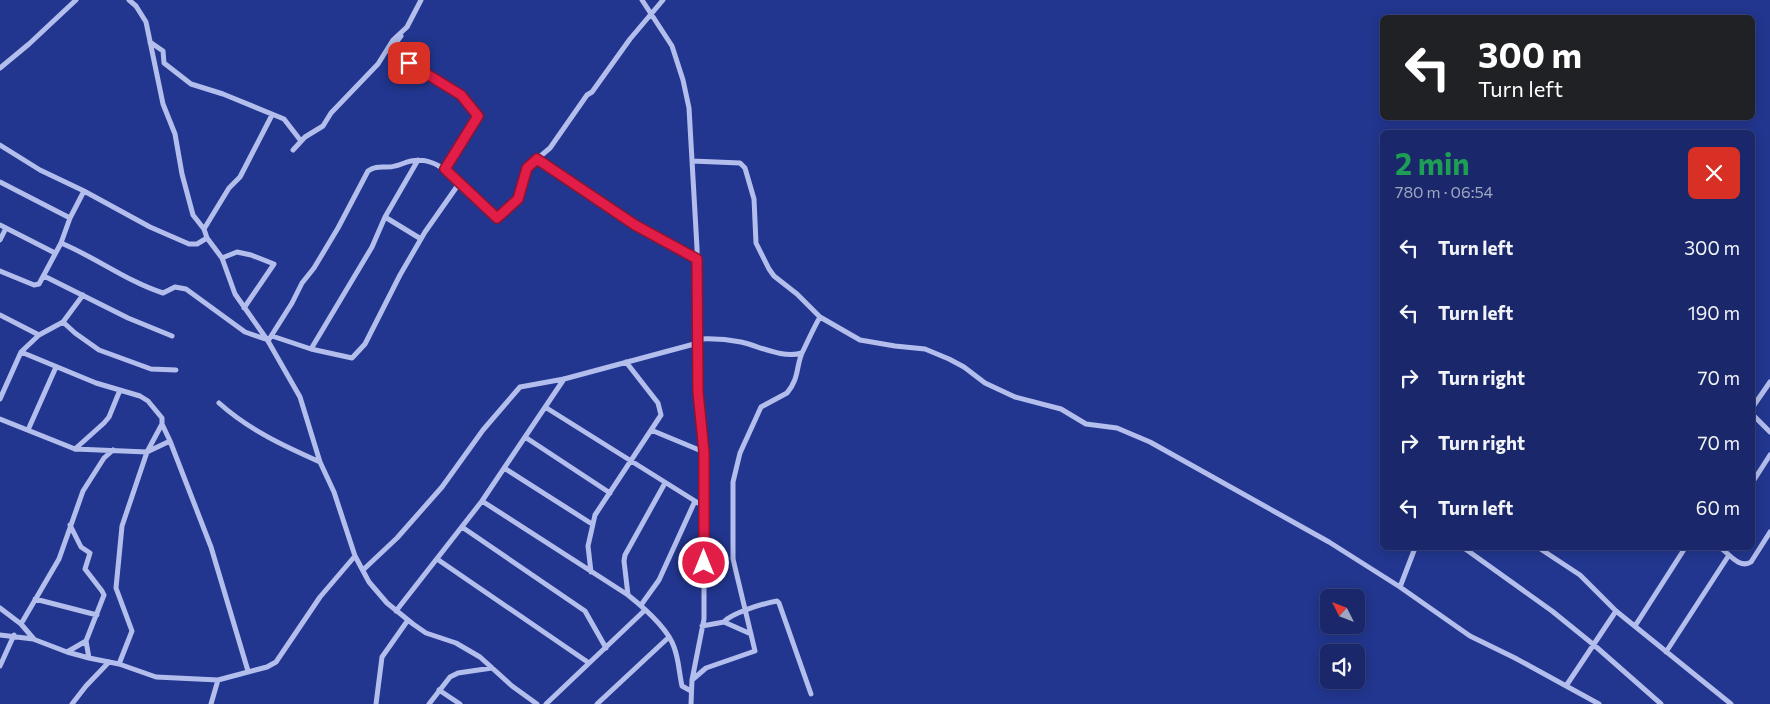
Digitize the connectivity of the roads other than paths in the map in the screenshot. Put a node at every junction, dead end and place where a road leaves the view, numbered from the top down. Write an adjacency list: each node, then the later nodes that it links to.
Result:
1 (76, 0): 9 (street)
2 (129, 0): 8 (street)
3 (421, 0): 7 (street)
4 (642, 0): 6 (street)
5 (663, 0): 6 (street)
6 (650, 13): 14 (street); 16 (street)
7 (407, 27): 11 (street); 17 (street)
8 (150, 42): 10 (street); 25 (street)
9 (0, 68)
10 (272, 116): 11 (street); 25 (street)
11 (301, 141): 13 (street)
12 (0, 145): 20 (street)
13 (293, 150)
14 (537, 159): 18 (street); 32 (street)
15 (418, 160): 17 (street); 21 (street); 42 (street)
16 (692, 161): 32 (street); 38 (street)
17 (445, 169): 18 (street)
18 (451, 174): 27 (street)
19 (0, 182): 22 (street)
20 (84, 191): 22 (street); 26 (street)
21 (385, 217): 27 (street); 44 (street)
22 (70, 218): 29 (street)
23 (0, 225): 24 (street)
24 (6, 228): 28 (street); 30 (street)
25 (204, 228): 26 (street)
26 (207, 238): 31 (street)
27 (421, 239): 44 (street)
28 (0, 240)
29 (61, 243): 30 (street); 42 (street)
30 (55, 253): 34 (street)
31 (222, 258): 36 (street); 36 (street)
32 (697, 259): 43 (street)
33 (0, 271): 34 (street)
34 (44, 276): 35 (street)
35 (83, 295): 39 (street); 41 (street)
36 (244, 308): 42 (street)
37 (0, 315): 40 (street)
38 (820, 317): 46 (street); 93 (street)
39 (63, 322): 40 (street); 49 (street)
40 (39, 335): 45 (street)
41 (172, 336)
42 (270, 338): 44 (street); 71 (street)
43 (698, 341): 46 (street); 47 (street); 68 (street)
44 (311, 349)
45 (21, 352): 48 (street); 53 (street)
46 (802, 353): 99 (street)
47 (626, 362): 50 (street); 61 (street)
48 (56, 367): 52 (street); 60 (street)
49 (176, 370)
50 (564, 379): 56 (street); 91 (street)
51 (1770, 382): 55 (street)
52 (120, 390): 59 (street); 65 (street)
53 (0, 398)
54 (220, 403): 71 (street)
55 (1755, 404)
56 (545, 407): 63 (street); 70 (street)
57 (1755, 417): 62 (street)
58 (0, 419): 60 (street)
59 (162, 424): 64 (street); 67 (street)
60 (28, 430): 65 (street)
61 (651, 430): 68 (street); 70 (street)
62 (1770, 432)
63 (525, 437): 72 (street); 75 (street)
64 (170, 441): 67 (street); 125 (street)
65 (75, 449): 66 (street)
66 (113, 450): 67 (street); 80 (street)
67 (147, 452): 121 (street)
68 (704, 452): 78 (street)
69 (1770, 455): 73 (street)
70 (630, 461): 74 (street); 75 (street)
71 (320, 462): 89 (street)
72 (504, 468): 76 (street); 79 (street)
73 (1755, 478)
74 (666, 483): 77 (street); 94 (street)
75 (610, 493): 79 (street)
76 (482, 501): 81 (street); 92 (street)
77 (694, 501): 78 (street); 96 (street)
78 (703, 506): 106 (street)
79 (592, 524): 92 (street)
80 (70, 525): 95 (street); 102 (street)
81 (462, 527): 90 (street); 115 (street)
82 (1770, 532): 88 (street)
83 (1414, 550): 93 (street)
84 (1467, 550): 114 (street)
85 (1542, 550): 101 (street)
86 (1684, 550): 107 (street)
87 (1724, 550): 88 (street)
88 (1729, 554): 117 (street)
89 (356, 556): 91 (street); 125 (street)
90 (437, 559): 100 (street); 122 (street)
91 (363, 570): 100 (street)
92 (591, 572): 94 (street)
93 (1400, 587): 129 (street)
94 (628, 595): 96 (street)
95 (35, 599): 102 (street); 105 (street)
96 (640, 605): 98 (street)
97 (0, 608): 105 (street)
98 (645, 610): 111 (street); 115 (street)
99 (746, 610): 104 (street); 108 (street); 132 (street)
100 (396, 611): 103 (street)
101 (1616, 611): 107 (street); 114 (street)
102 (97, 615): 113 (street)
103 (408, 620): 124 (street); 135 (street)
104 (724, 622): 106 (street); 108 (street)
105 (21, 624): 112 (street)
106 (702, 626): 128 (street)
107 (1635, 626): 117 (street)
108 (752, 634): 128 (street)
109 (0, 635): 110 (street)
110 (14, 635): 112 (street); 123 (street)
111 (668, 637): 131 (street); 140 (street)
112 (33, 639): 116 (street)
113 (86, 641): 116 (street); 118 (street)
114 (1594, 645): 129 (street); 143 (street)
115 (606, 648): 122 (street)
116 (67, 652): 118 (street)
117 (1666, 652): 144 (street)
118 (89, 658): 119 (street)
119 (96, 660): 120 (street); 126 (street)
120 (109, 662): 121 (street); 126 (street)
121 (119, 664): 127 (street)
122 (589, 664): 139 (street)
123 (0, 666)
124 (492, 668): 130 (street); 138 (street)
125 (248, 671): 127 (street)
126 (99, 672): 133 (street)
127 (218, 680): 134 (street)
128 (692, 680): 131 (street)
129 (1566, 686): 142 (street)
130 (439, 690): 136 (street); 137 (street)
131 (691, 691): 141 (street)
132 (810, 694)
133 (72, 704)
134 (211, 704)
135 (375, 704)
136 (430, 704)
137 (460, 704)
138 (537, 704)
139 (546, 704)
140 (597, 704)
141 (691, 704)
142 (1599, 704)
143 (1661, 704)
144 (1731, 704)

